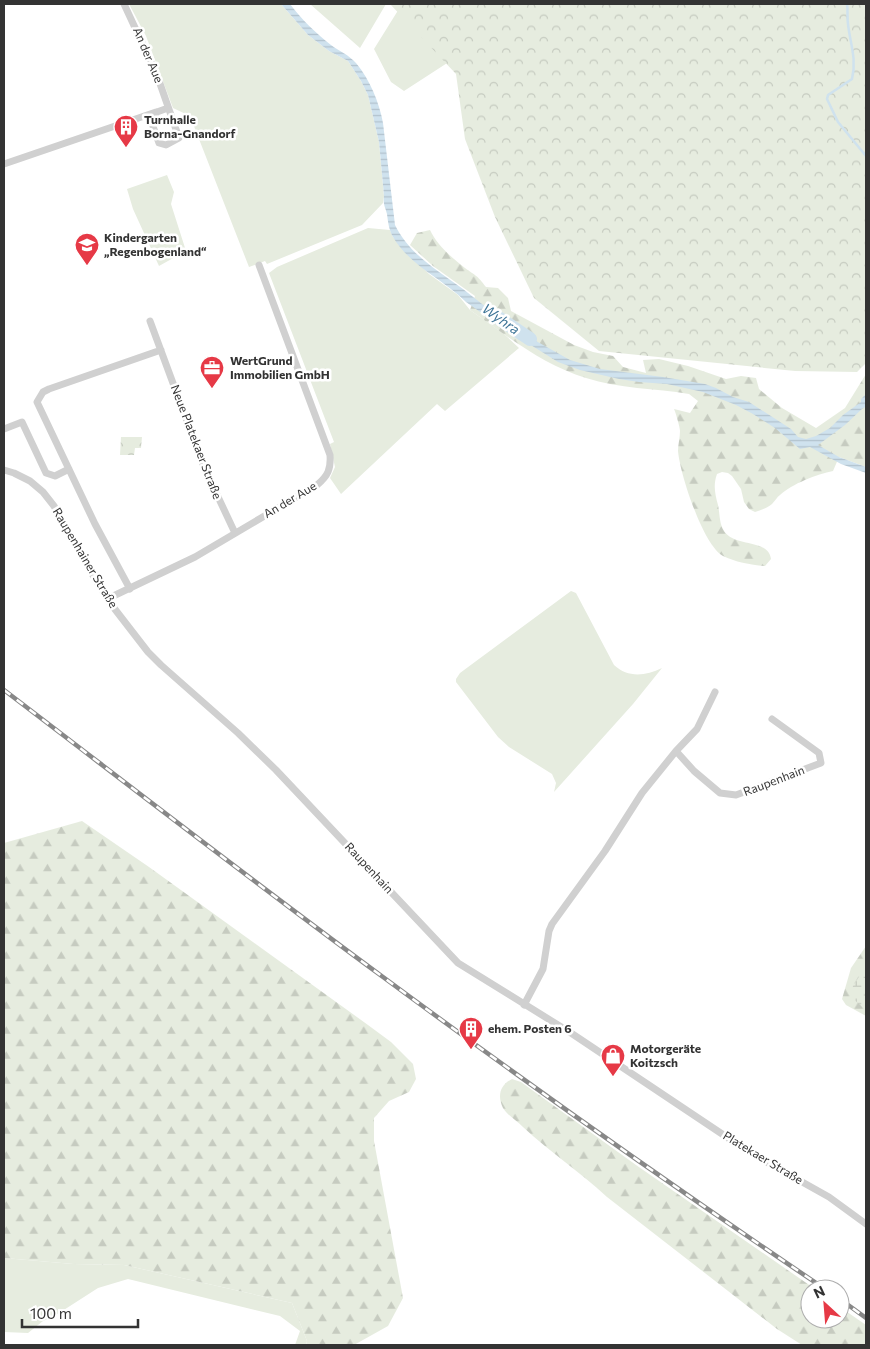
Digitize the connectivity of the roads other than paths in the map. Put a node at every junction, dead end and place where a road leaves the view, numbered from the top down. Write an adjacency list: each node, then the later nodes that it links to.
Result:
1 (124, 4): 2 (street, An der Aue)
2 (168, 108): 3 (street); 3 (street, An der Aue)
3 (156, 112): 4 (street)
4 (4, 164)
5 (259, 265): 11 (street, An der Aue)
6 (150, 321): 7 (street, Neue Platekaer Straße)
7 (161, 350): 9 (street, Raupenhainer Straße); 11 (street, Neue Platekaer Straße)
8 (4, 429): 9 (street)
9 (69, 469): 12 (street, Raupenhainer Straße)
10 (4, 470): 13 (street, Raupenhainer Straße)
11 (235, 533): 12 (street, An der Aue)
12 (130, 589): 13 (street, An der Aue)
13 (107, 599): 15 (street, Raupenhainer Straße)
14 (715, 692): 17 (street)
15 (222, 719): 18 (street, Raupenhain)
16 (772, 719): 17 (street, Raupenhain)
17 (676, 751): 18 (street)
18 (524, 1005): 19 (street, Raupenhain)
19 (660, 1091): 20 (street, Platekaer Straße)
20 (866, 1224)

